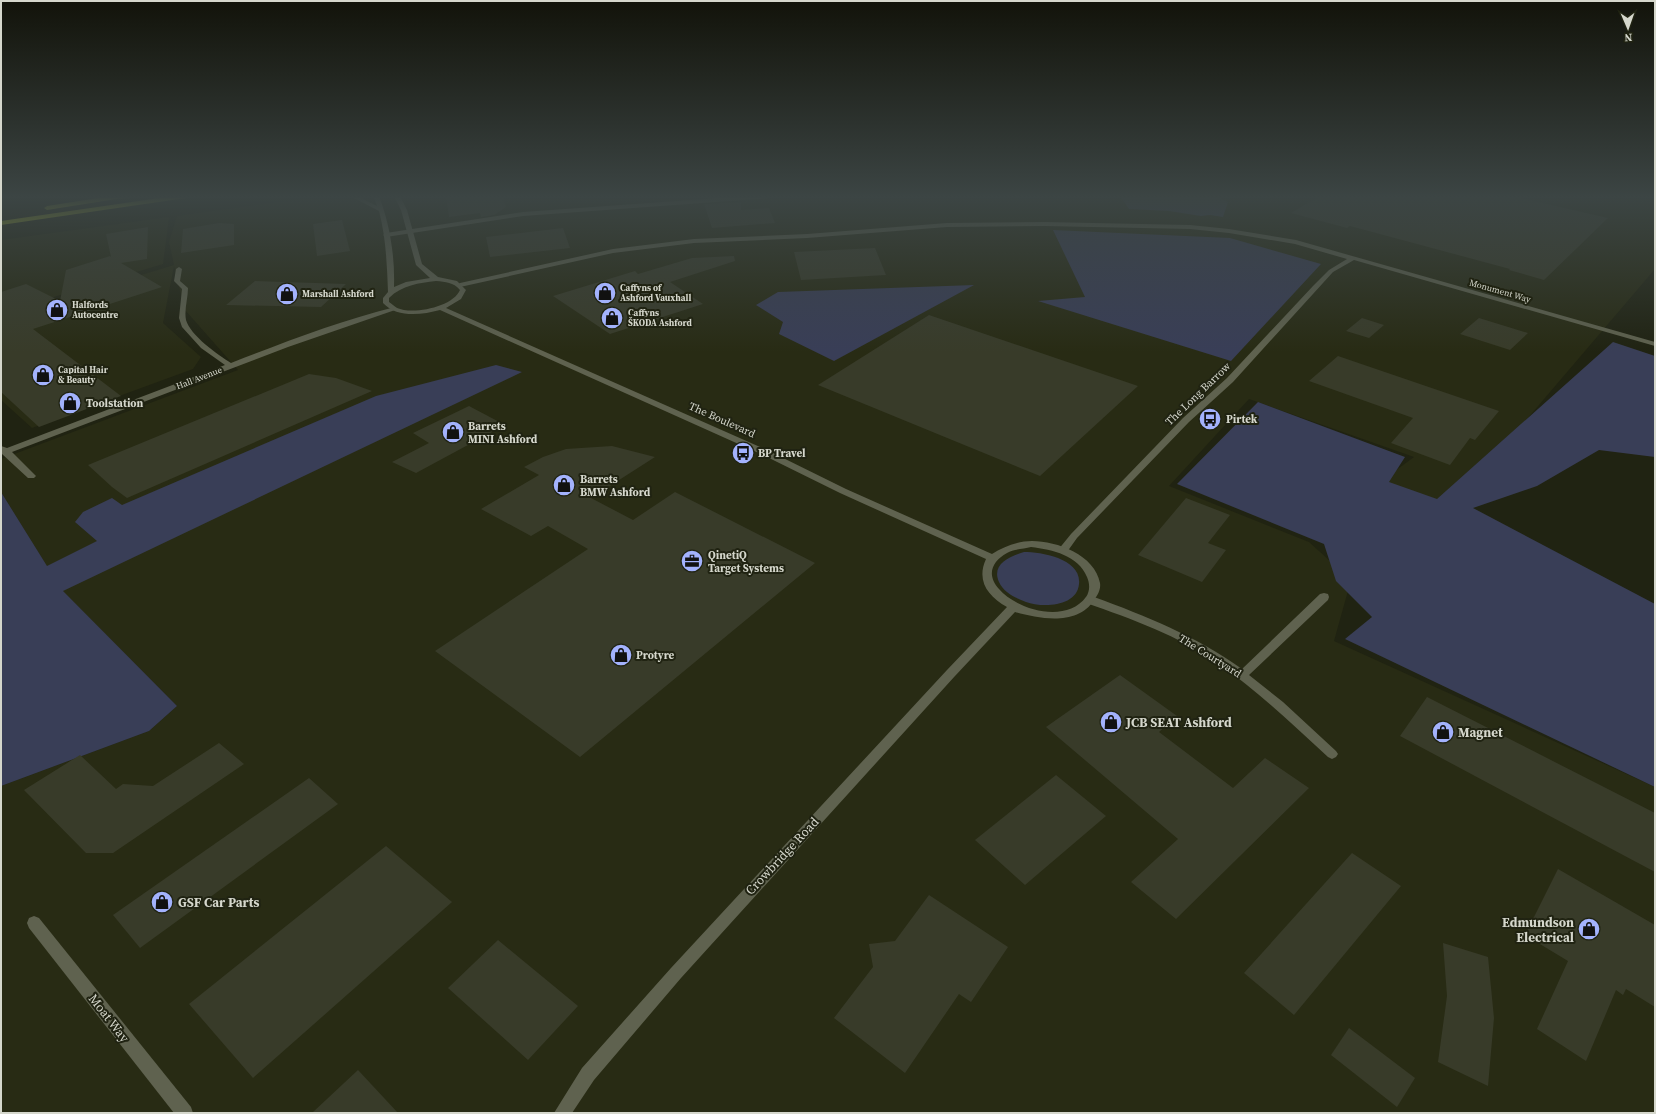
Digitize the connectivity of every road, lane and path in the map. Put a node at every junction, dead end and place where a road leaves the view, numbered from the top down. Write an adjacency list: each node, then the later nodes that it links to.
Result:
1 (388, 248): 9 (street)
2 (414, 248): 7 (street)
3 (639, 248): 8 (street, Monument Way)
4 (1315, 248): 5 (street, Monument Way)
5 (1353, 258): 12 (street, Monument Way); 16 (street, The Long Barrow)
6 (179, 269): 13 (street)
7 (436, 279): 8 (street); 9 (street)
8 (460, 285): 10 (street)
9 (391, 292): 11 (street)
10 (441, 308): 11 (street); 17 (street, The Boulevard)
11 (394, 309): 13 (street, Hall Avenue)
12 (1655, 344)
13 (231, 366): 14 (street, Hall Avenue)
14 (3, 450): 15 (street, Hall Avenue)
15 (31, 476)
16 (1063, 550): 17 (street); 19 (street)
17 (992, 558): 20 (street)
18 (1324, 597): 21 (street)
19 (1090, 600): 20 (street); 21 (street, The Courtyard)
20 (1014, 608): 25 (street, Crowbridge Road)
21 (1242, 675): 22 (street, The Courtyard)
22 (1332, 754)
23 (34, 923): 24 (street, Moat Way)
24 (185, 1113)
25 (562, 1113)

